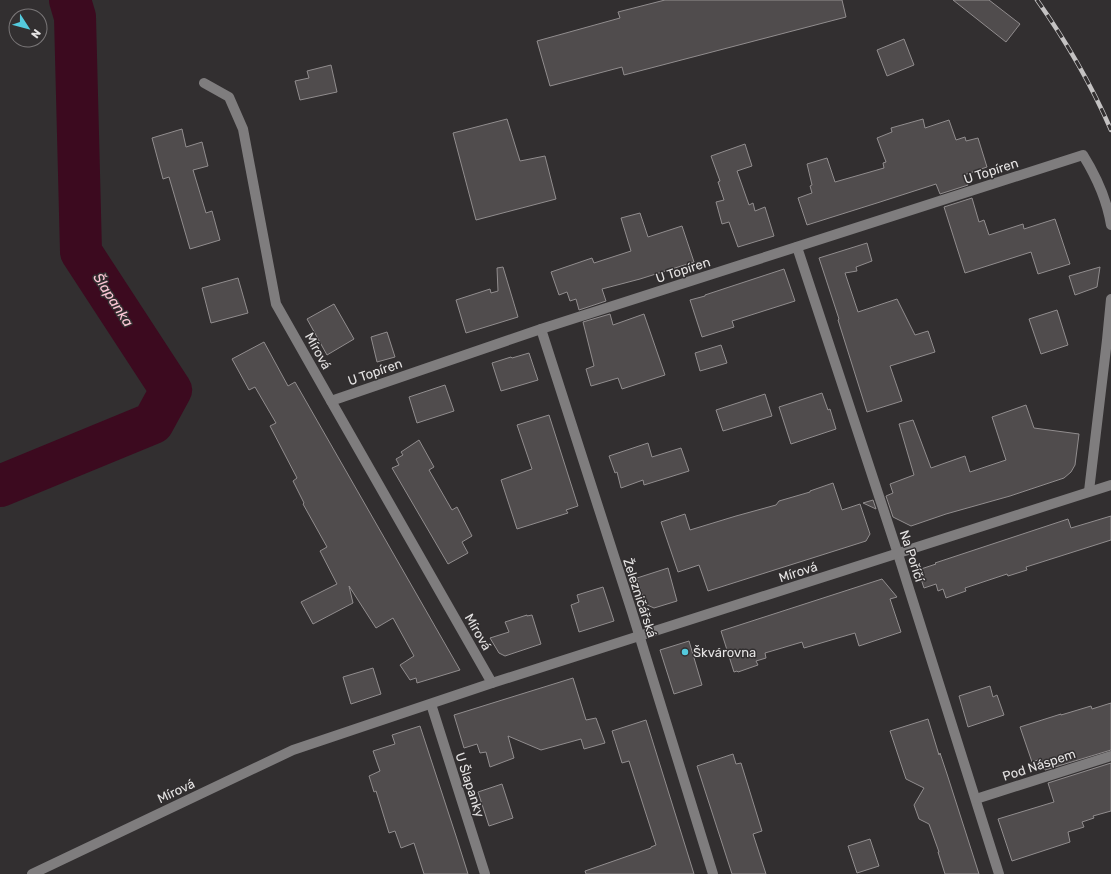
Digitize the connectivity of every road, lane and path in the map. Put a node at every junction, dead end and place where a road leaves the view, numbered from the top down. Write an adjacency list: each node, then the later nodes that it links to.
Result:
1 (204, 83): 6 (street, Mírová)
2 (1111, 225): 3 (street, U Topíren)
3 (797, 247): 5 (street, U Topíren); 9 (street, Na Poříčí)
4 (1111, 299): 8 (street)
5 (541, 329): 6 (street, U Topíren); 10 (street, Železničářská)
6 (331, 401): 11 (street, Mírová)
7 (1111, 485): 8 (street, Mírová)
8 (1089, 491): 9 (street, Mírová)
9 (898, 554): 10 (street, Mírová); 14 (street, Na Poříčí)
10 (639, 636): 11 (street, Mírová); 17 (street, Železničářská)
11 (492, 683): 12 (street, Mírová)
12 (430, 704): 15 (street, Mírová); 16 (street, U Šlapanky)
13 (1111, 756): 14 (street, Pod Náspem)
14 (976, 799): 18 (street, Na Poříčí)
15 (32, 874)
16 (485, 874)
17 (713, 874)
18 (999, 874)

